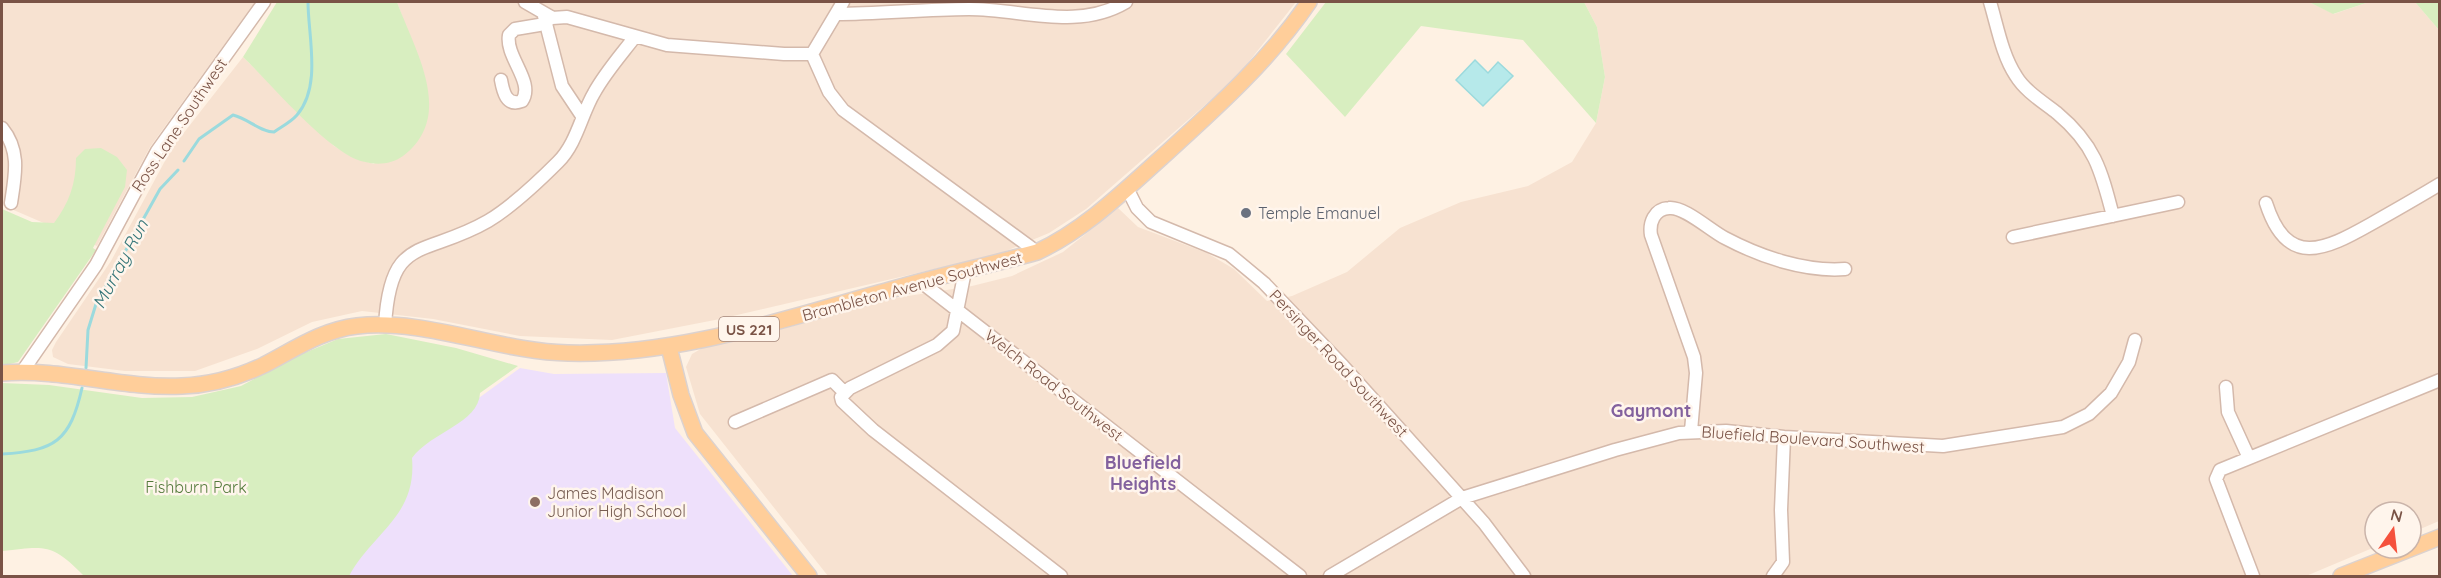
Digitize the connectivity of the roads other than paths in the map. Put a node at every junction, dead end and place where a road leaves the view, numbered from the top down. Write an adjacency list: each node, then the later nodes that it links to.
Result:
1 (264, 2): 29 (street, Ross Lane Southwest)
2 (525, 2): 8 (street)
3 (843, 2): 7 (street)
4 (1126, 2): 7 (street)
5 (1309, 2): 15 (main road, Brambleton Avenue Southwest / US 221)
6 (1990, 2): 19 (street)
7 (836, 14): 10 (street)
8 (547, 18): 9 (street); 11 (street); 12 (street)
9 (634, 38): 10 (street); 12 (street)
10 (812, 54): 21 (street)
11 (501, 80)
12 (582, 116): 26 (street)
13 (2, 128): 17 (street)
14 (2439, 184): 18 (street)
15 (1127, 188): 21 (main road, Brambleton Avenue Southwest / US 221); 38 (street, Persinger Road Southwest)
16 (2178, 202): 19 (street)
17 (11, 203)
18 (2266, 203)
19 (2113, 216): 20 (street)
20 (2013, 237)
21 (1037, 252): 23 (main road, Brambleton Avenue Southwest / US 221)
22 (1845, 269): 35 (street)
23 (965, 271): 24 (main road, Brambleton Avenue Southwest / US 221); 25 (street)
24 (921, 282): 25 (street, Welch Road Southwest); 28 (main road, Brambleton Avenue Southwest / US 221)
25 (958, 310): 33 (street); 42 (street, Welch Road Southwest)
26 (385, 326): 28 (main road, Brambleton Avenue Southwest / US 221); 29 (main road, Brambleton Avenue Southwest / US 221)
27 (2135, 340): 36 (street, Bluefield Boulevard Southwest)
28 (669, 347): 40 (main road)
29 (22, 372): 30 (main road, Brambleton Avenue Southwest / US 221)
30 (2, 373)
31 (2439, 380): 37 (street)
32 (2226, 387): 37 (street)
33 (844, 392): 34 (street); 41 (street)
34 (735, 422)
35 (1691, 431): 36 (street, Bluefield Boulevard Southwest); 38 (street, Bluefield Boulevard Southwest)
36 (1784, 437): 45 (street)
37 (2249, 458): 46 (street)
38 (1462, 498): 43 (street, Bluefield Boulevard Southwest); 44 (street, Persinger Road Southwest)
39 (2439, 537): 47 (main road)
40 (809, 576)
41 (1061, 576)
42 (1300, 576)
43 (1330, 576)
44 (1524, 576)
45 (1773, 576)
46 (2253, 576)
47 (2341, 576)

